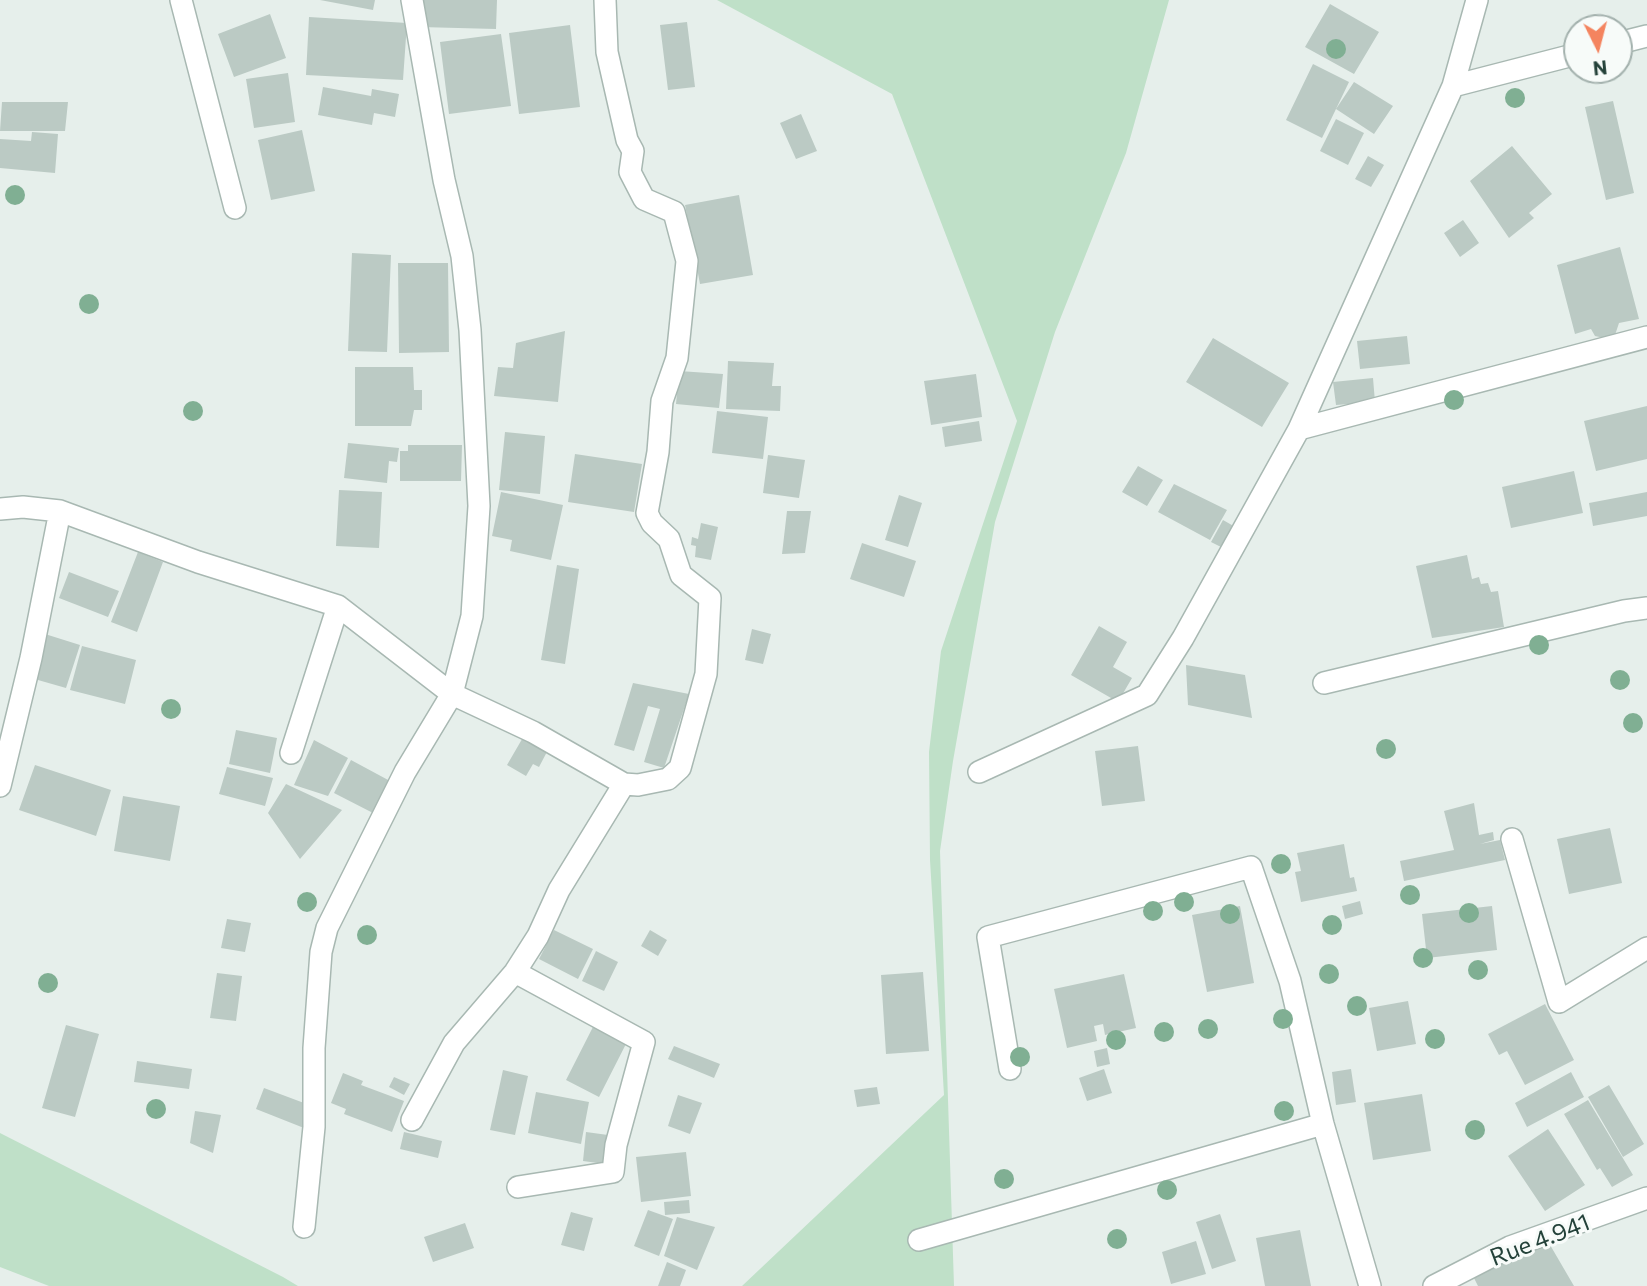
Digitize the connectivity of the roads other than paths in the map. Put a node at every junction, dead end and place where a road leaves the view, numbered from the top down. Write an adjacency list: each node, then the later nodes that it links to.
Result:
1 (181, 0): 7 (street)
2 (412, 0): 15 (street)
3 (605, 0): 18 (street)
4 (1476, 0): 6 (street)
5 (1563, 58): 6 (street)
6 (1453, 86): 9 (street)
7 (235, 208)
8 (1647, 337): 9 (street)
9 (1300, 429): 17 (street)
10 (0, 509): 11 (street)
11 (60, 511): 12 (street); 19 (street)
12 (338, 606): 15 (street); 16 (street)
13 (1647, 608): 14 (street)
14 (1324, 683)
15 (452, 694): 18 (street); 28 (street)
16 (291, 753)
17 (979, 772)
18 (624, 784): 22 (street)
19 (0, 786)
20 (1512, 839): 21 (street)
21 (1647, 948)
22 (514, 972): 24 (street); 26 (street)
23 (1010, 1069): 25 (street)
24 (412, 1120)
25 (1323, 1124): 29 (street); 30 (street)
26 (518, 1186)
27 (1647, 1198): 31 (street, Rue 4.941)
28 (304, 1227)
29 (919, 1240)
30 (1370, 1286)
31 (1434, 1286)

